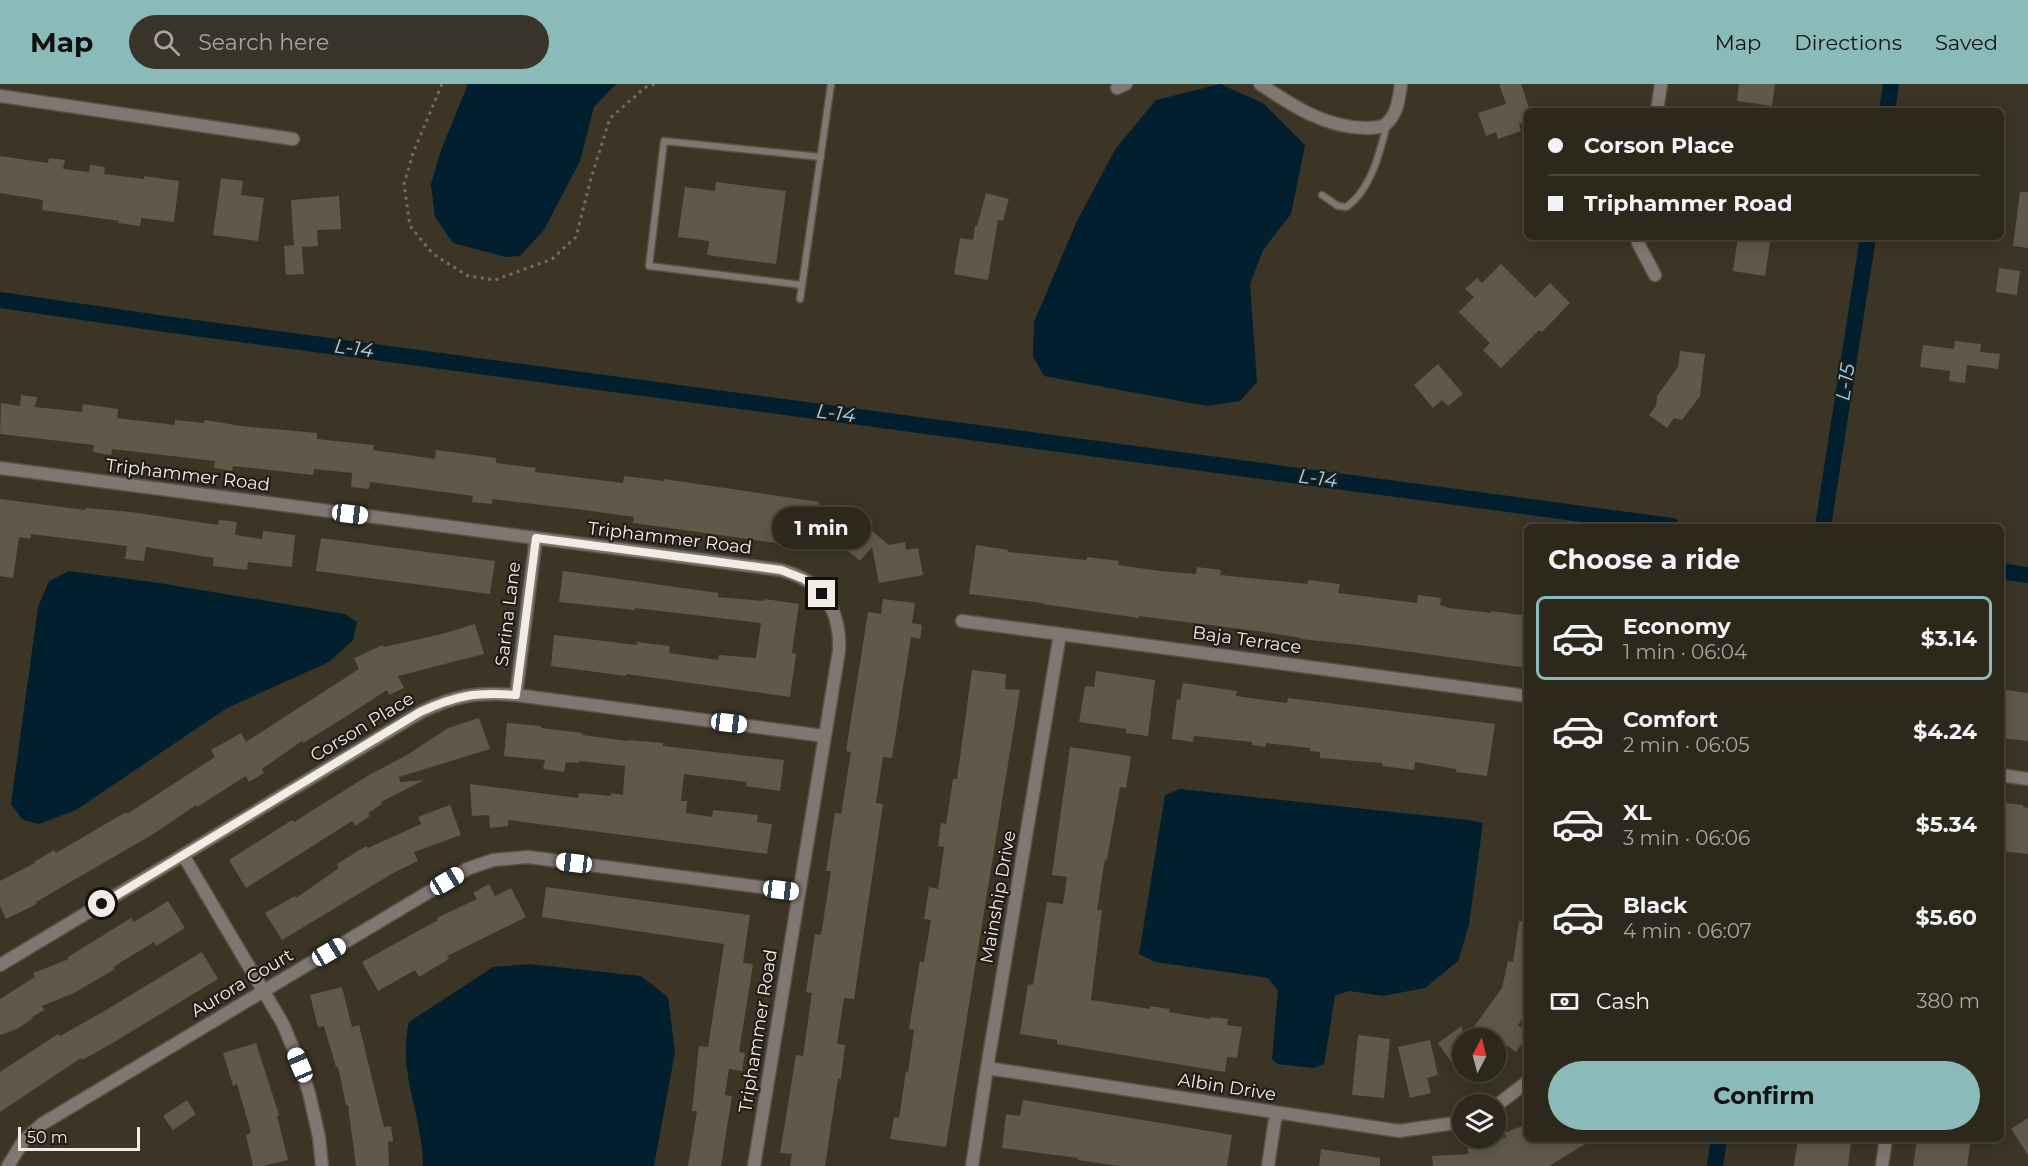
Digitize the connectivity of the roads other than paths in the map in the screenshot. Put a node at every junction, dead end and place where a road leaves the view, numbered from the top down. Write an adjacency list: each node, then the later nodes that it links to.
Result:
1 (831, 84): 9 (lane)
2 (1260, 84): 7 (street)
3 (1401, 84): 7 (street)
4 (1661, 84): 6 (street)
5 (0, 96): 8 (street)
6 (1657, 108)
7 (1387, 123): 10 (lane)
8 (293, 139)
9 (821, 157): 13 (lane); 13 (lane)
10 (1322, 195)
11 (1638, 240): 12 (street)
12 (1655, 275)
13 (802, 285): 14 (lane)
14 (800, 299)
15 (0, 468): 16 (street, Triphammer Road)
16 (536, 538): 19 (street, Sarina Lane); 21 (street, Triphammer Road)
17 (962, 621): 18 (street, Baja Terrace)
18 (1060, 634): 20 (street, Baja Terrace); 28 (street, Mainship Drive)
19 (516, 695): 21 (street, Corson Place); 24 (street, Corson Place)
20 (1524, 696)
21 (825, 736): 25 (street, Triphammer Road)
22 (2004, 775): 23 (street)
23 (2028, 779)
24 (183, 855): 26 (street, Corson Place); 27 (street)
25 (799, 892): 27 (street, Aurora Court); 36 (street, Triphammer Road)
26 (0, 965)
27 (265, 990): 34 (street, Aurora Court); 35 (street)
28 (987, 1068): 31 (street, Albin Drive); 37 (street, Mainship Drive)
29 (1524, 1084): 30 (street)
30 (1506, 1098)
31 (1276, 1113): 32 (street, Albin Drive); 38 (street)
32 (1452, 1123)
33 (1885, 1142): 39 (street)
34 (8, 1166)
35 (322, 1166)
36 (754, 1166)
37 (972, 1166)
38 (1268, 1166)
39 (1882, 1166)

